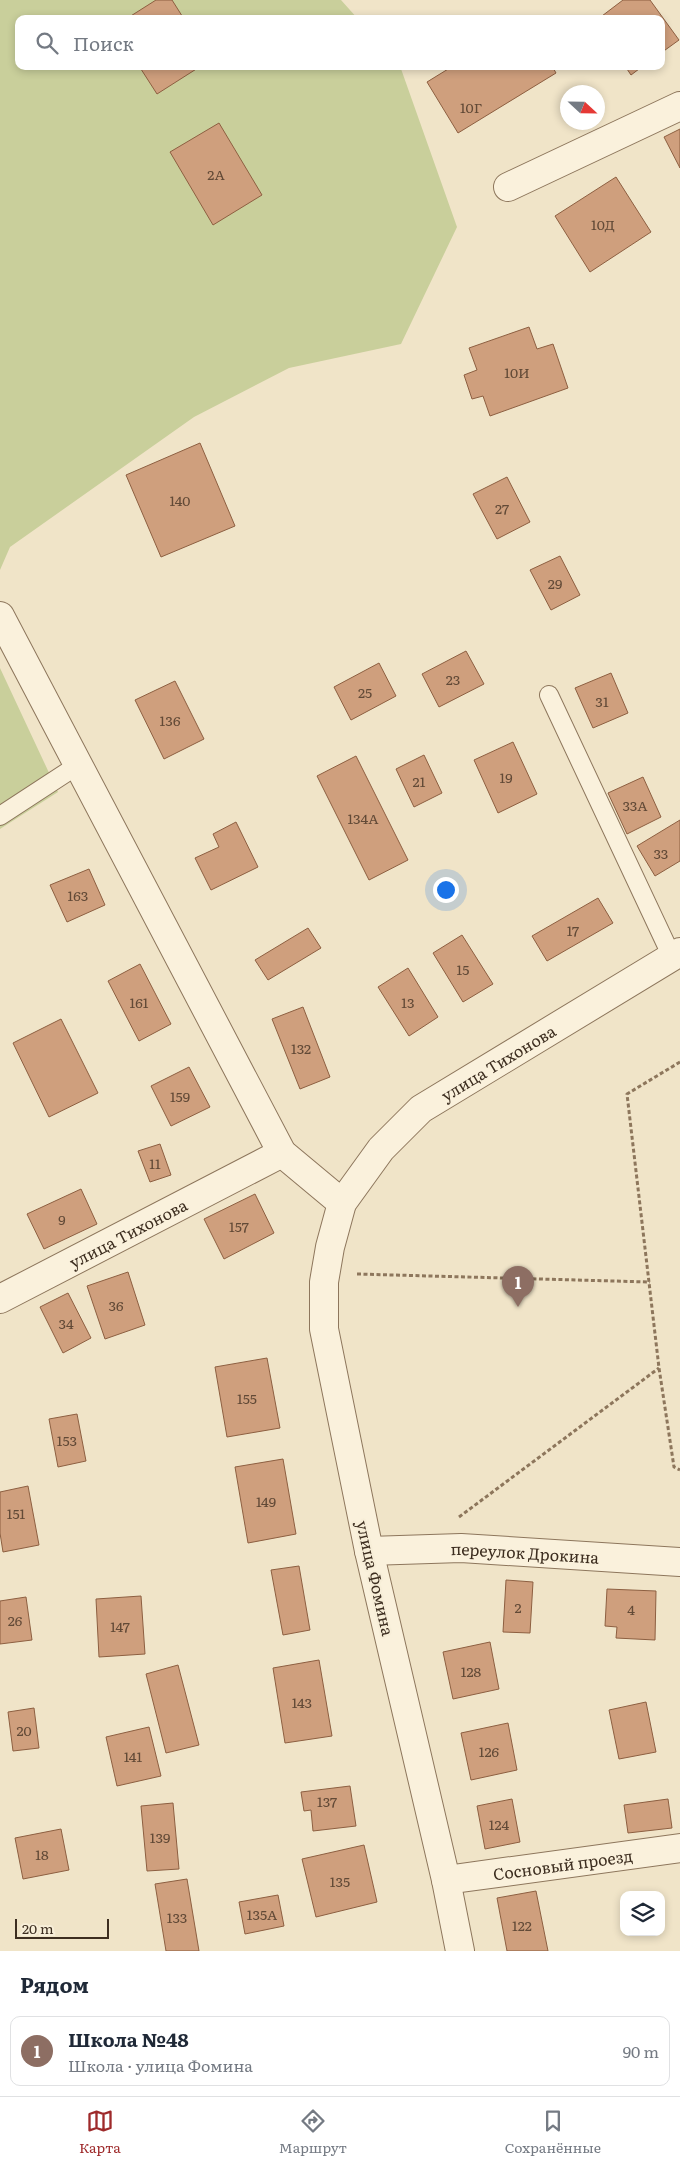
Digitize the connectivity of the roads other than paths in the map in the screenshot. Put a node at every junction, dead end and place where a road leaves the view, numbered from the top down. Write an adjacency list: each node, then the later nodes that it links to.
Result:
1 (680, 106): 2 (street)
2 (508, 187)
3 (0, 616): 5 (street)
4 (549, 695): 7 (lane)
5 (78, 765): 6 (lane); 8 (street)
6 (0, 816)
7 (676, 954): 9 (street, улица Тихонова)
8 (282, 1153): 9 (street); 10 (street, улица Тихонова)
9 (342, 1204): 11 (street, улица Фомина)
10 (0, 1299)
11 (370, 1551): 12 (street, переулок Дрокина); 14 (street, улица Фомина)
12 (680, 1562)
13 (680, 1848): 14 (street, Сосновый проезд)
14 (446, 1880): 15 (street, улица Фомина)
15 (460, 1951)

